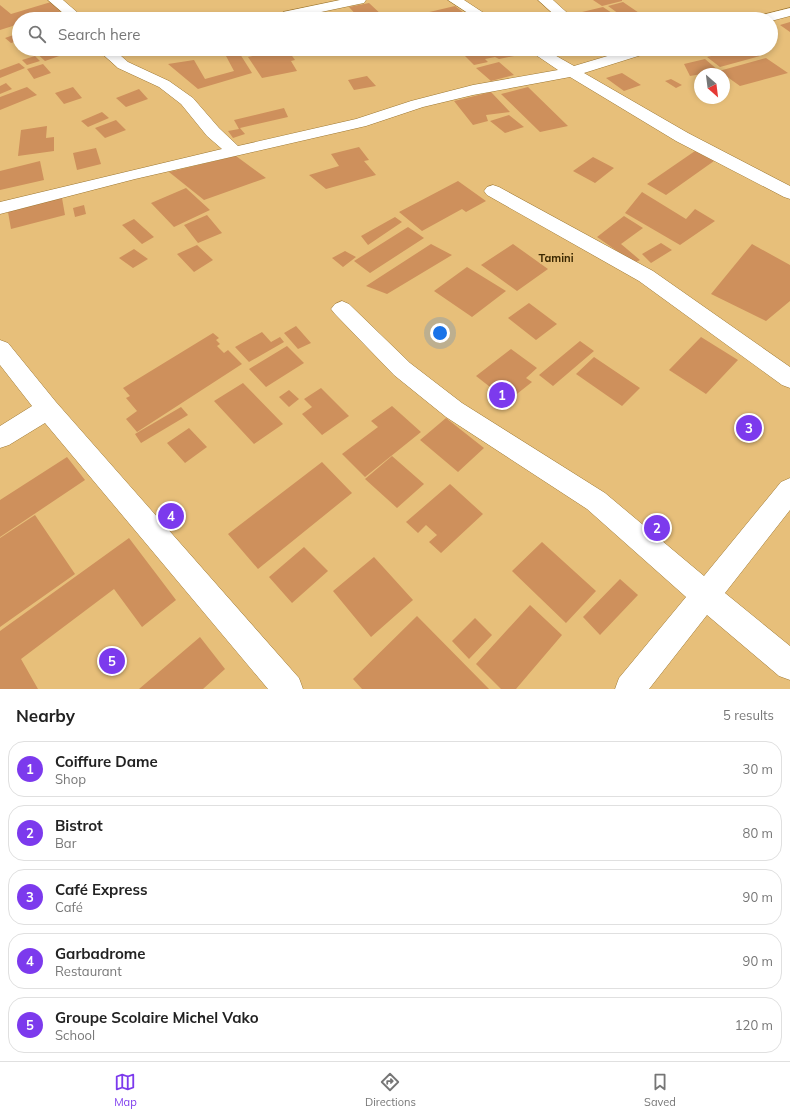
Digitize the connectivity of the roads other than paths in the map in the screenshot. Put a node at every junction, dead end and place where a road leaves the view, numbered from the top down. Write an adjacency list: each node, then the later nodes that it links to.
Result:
1 (55, 0): 5 (street)
2 (359, 0): 6 (street)
3 (456, 0): 7 (street)
4 (545, 0): 8 (street)
5 (70, 12)
6 (302, 12)
7 (475, 12)
8 (559, 12)
9 (790, 12): 10 (street)
10 (778, 15)
11 (112, 56): 15 (street)
12 (545, 56): 14 (street)
13 (605, 56): 14 (street)
14 (571, 72): 15 (street); 17 (street)
15 (235, 152): 18 (street)
16 (493, 191): 21 (street)
17 (790, 193)
18 (0, 208)
19 (342, 309): 25 (street)
20 (0, 348): 22 (street)
21 (790, 379)
22 (48, 409): 23 (street); 27 (street)
23 (0, 438)
24 (790, 490): 25 (street)
25 (706, 596): 26 (street); 28 (street)
26 (790, 665)
27 (279, 686)
28 (630, 689)

